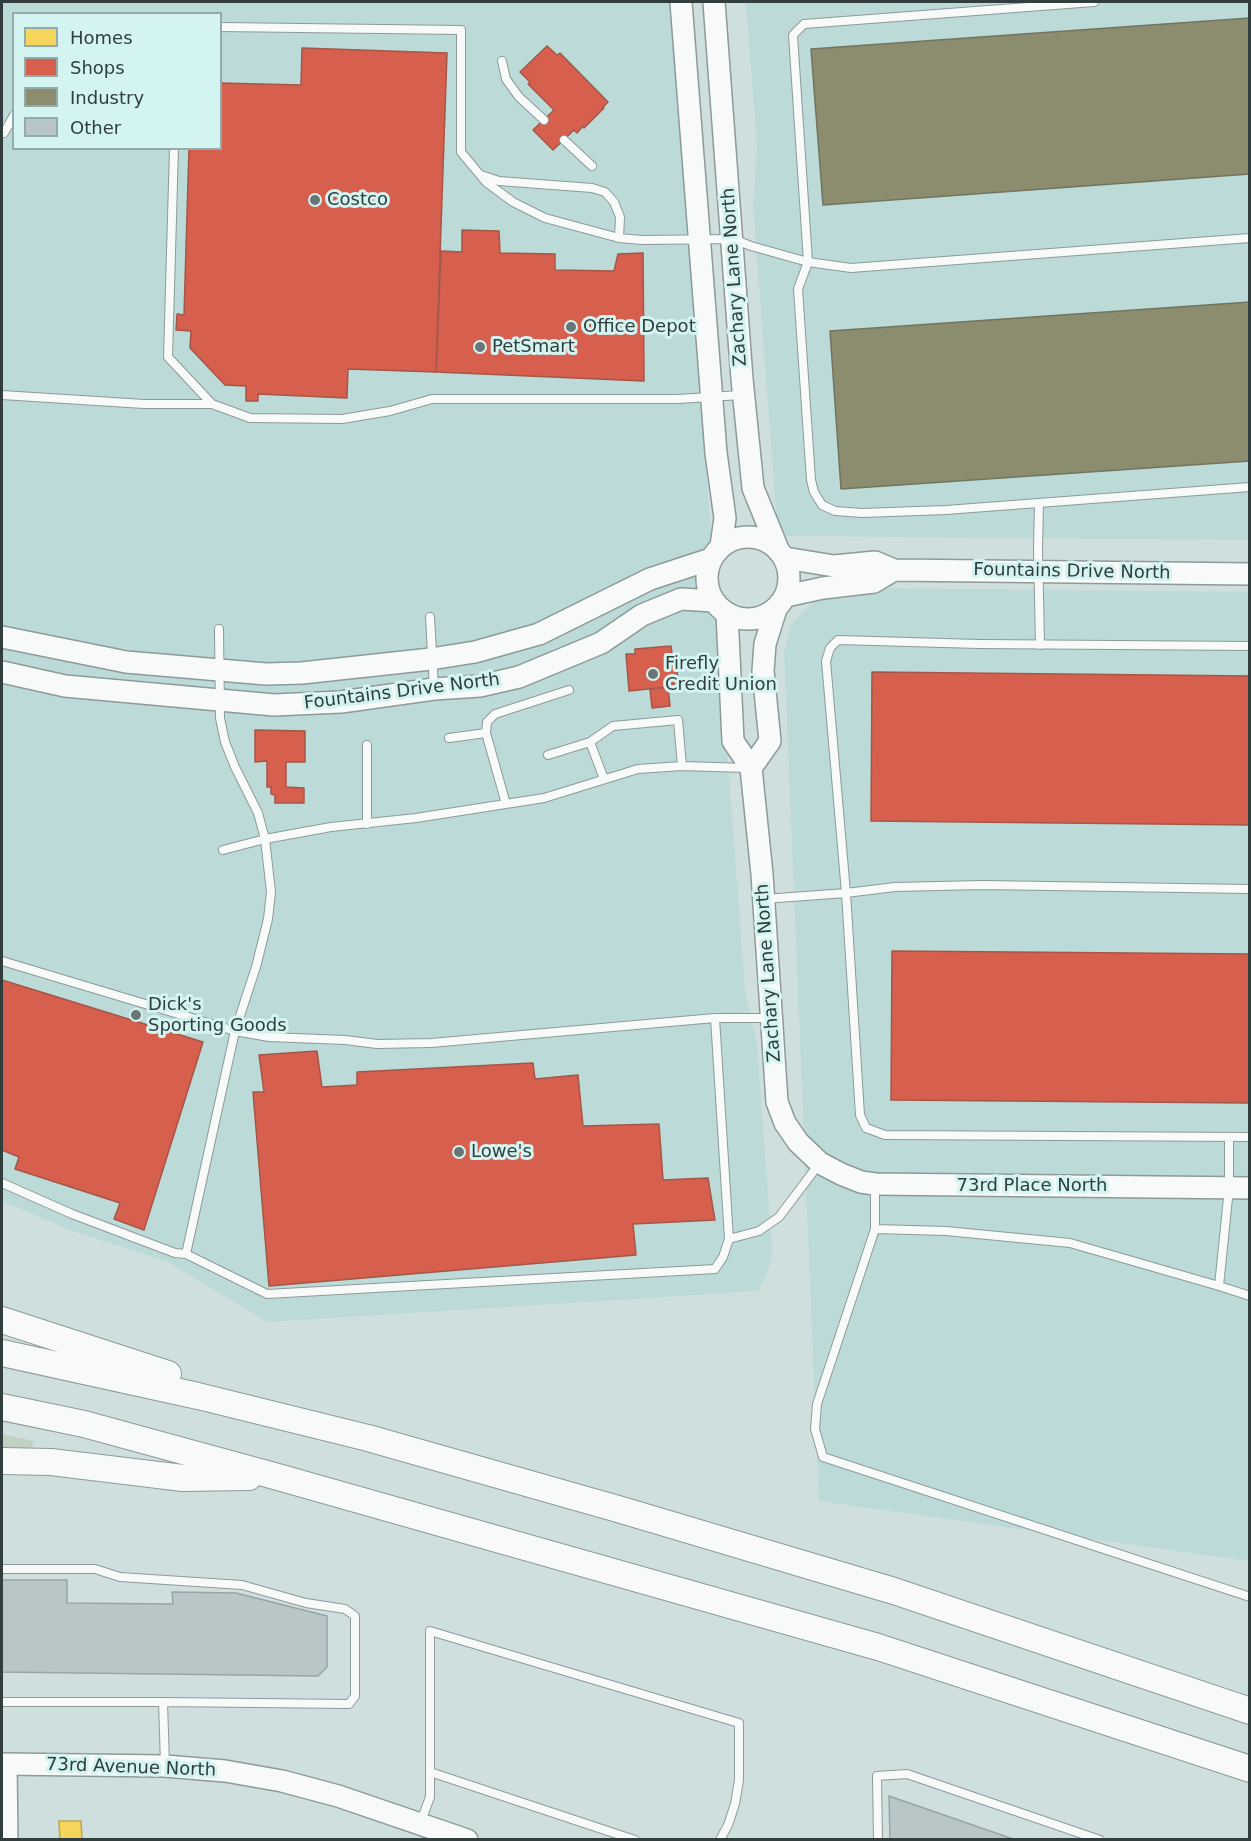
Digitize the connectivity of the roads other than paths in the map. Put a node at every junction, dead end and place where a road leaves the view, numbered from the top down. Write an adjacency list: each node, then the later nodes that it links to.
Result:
1 (681, 2): 15 (street, Zachary Lane North)
2 (714, 2): 16 (street, Zachary Lane North)
3 (1094, 2): 17 (lane)
4 (222, 27): 12 (lane)
5 (502, 61): 7 (lane)
6 (12, 118): 8 (lane)
7 (544, 120)
8 (3, 133)
9 (564, 140): 11 (lane)
10 (174, 150): 21 (lane)
11 (592, 166)
12 (477, 174): 13 (lane); 13 (lane)
13 (619, 238): 15 (lane)
14 (1250, 238): 17 (lane)
15 (700, 239): 16 (lane); 20 (street, Zachary Lane North)
16 (733, 239): 17 (lane); 18 (street, Zachary Lane North)
17 (808, 262): 23 (lane)
18 (744, 394): 20 (lane); 25 (street, Zachary Lane North)
19 (2, 395): 21 (lane)
20 (712, 396): 21 (lane); 24 (street, Zachary Lane North)
21 (212, 404)
22 (1250, 487): 23 (lane)
23 (1039, 503): 27 (lane)
24 (716, 553): 25 (street); 30 (street); 36 (street, Fountains Drive North)
25 (781, 553): 26 (street, Fountains Drive North); 29 (street)
26 (894, 570): 27 (street, Fountains Drive North); 29 (street, Fountains Drive North)
27 (1039, 572): 28 (street, Fountains Drive North); 34 (lane)
28 (1250, 574)
29 (781, 602): 30 (street); 48 (street)
30 (720, 607): 39 (street, Fountains Drive North); 48 (street, Zachary Lane North)
31 (430, 617): 36 (lane)
32 (219, 629): 37 (lane)
33 (2, 637): 37 (street, Fountains Drive North)
34 (1040, 645): 35 (lane); 55 (lane)
35 (1250, 646)
36 (431, 659): 37 (street, Fountains Drive North); 39 (lane)
37 (219, 670): 41 (lane)
38 (2, 672): 41 (street, Fountains Drive North)
39 (434, 690): 41 (street, Fountains Drive North)
40 (569, 690): 42 (lane)
41 (219, 700): 52 (lane)
42 (486, 733): 43 (lane); 50 (lane)
43 (449, 738)
44 (590, 742): 46 (lane); 47 (lane); 49 (lane)
45 (367, 745): 51 (lane)
46 (548, 755)
47 (682, 766): 48 (lane); 49 (lane)
48 (751, 768): 56 (street, Zachary Lane North)
49 (604, 779): 50 (lane)
50 (506, 804): 51 (lane)
51 (367, 824): 52 (lane)
52 (265, 839): 53 (lane); 60 (lane)
53 (223, 850)
54 (1250, 889): 55 (lane)
55 (846, 893): 56 (lane); 61 (lane)
56 (764, 899): 59 (street, Zachary Lane North)
57 (2, 961): 60 (lane)
58 (715, 1018): 59 (lane); 60 (lane); 68 (lane)
59 (772, 1018): 63 (street, Zachary Lane North)
60 (235, 1031): 69 (lane)
61 (1229, 1137): 62 (lane); 66 (lane)
62 (1250, 1137)
63 (820, 1163): 65 (street, 73rd Place North); 68 (lane)
64 (2, 1183): 69 (lane)
65 (875, 1184): 66 (street, 73rd Place North); 67 (lane)
66 (1239, 1188): 70 (lane)
67 (875, 1229): 70 (lane); 79 (lane)
68 (729, 1239): 69 (lane)
69 (186, 1254)
70 (1219, 1286): 71 (lane)
71 (1250, 1296)
72 (2, 1320): 75 (highway)
73 (2, 1353): 75 (highway)
74 (2, 1407): 77 (highway)
75 (368, 1438): 82 (highway)
76 (2, 1461): 77 (highway)
77 (278, 1477): 85 (highway)
78 (2, 1569): 81 (lane)
79 (1250, 1598)
80 (2, 1702): 81 (lane)
81 (163, 1702): 84 (lane)
82 (1250, 1711)
83 (5, 1764): 84 (street, 73rd Avenue North); 88 (street)
84 (165, 1766): 87 (street, 73rd Avenue North)
85 (1250, 1769)
86 (430, 1772): 87 (lane); 90 (lane); 91 (lane)
87 (420, 1824): 89 (street, 73rd Avenue North)
88 (10, 1839)
89 (467, 1839)
90 (635, 1839)
91 (720, 1839)
92 (878, 1839): 93 (lane)
93 (1100, 1839)

